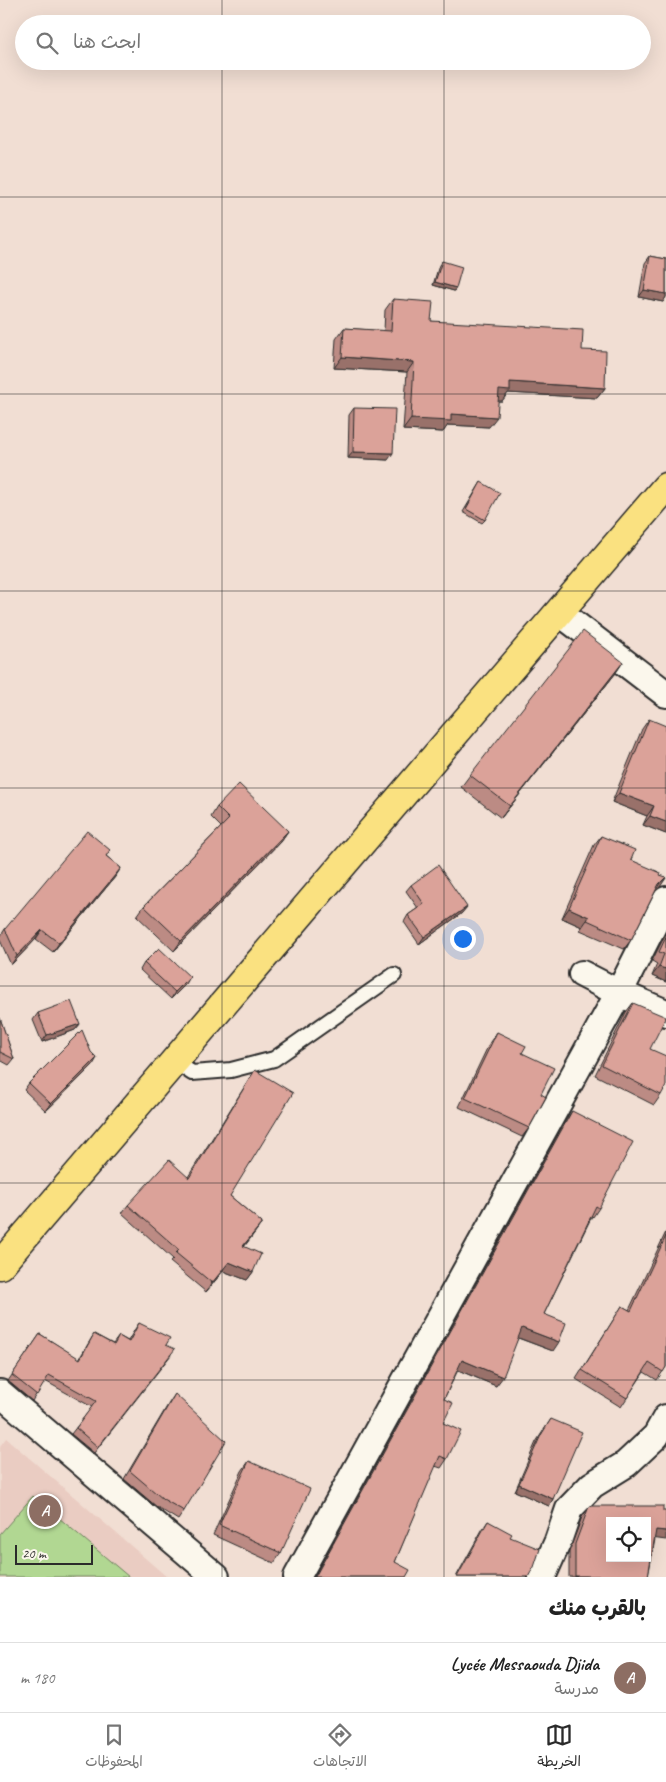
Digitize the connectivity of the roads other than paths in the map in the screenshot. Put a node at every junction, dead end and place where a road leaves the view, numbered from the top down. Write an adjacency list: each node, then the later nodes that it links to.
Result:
1 (666, 487): 2 (main road)
2 (559, 612): 3 (street); 9 (main road)
3 (666, 694)
4 (666, 900): 7 (street)
5 (582, 974): 7 (street)
6 (394, 975): 9 (lane)
7 (619, 993): 8 (street); 14 (street)
8 (666, 1013)
9 (174, 1061): 10 (main road)
10 (0, 1265)
11 (3, 1401): 13 (street)
12 (666, 1418): 15 (street)
13 (216, 1577)
14 (297, 1577)
15 (542, 1577)

